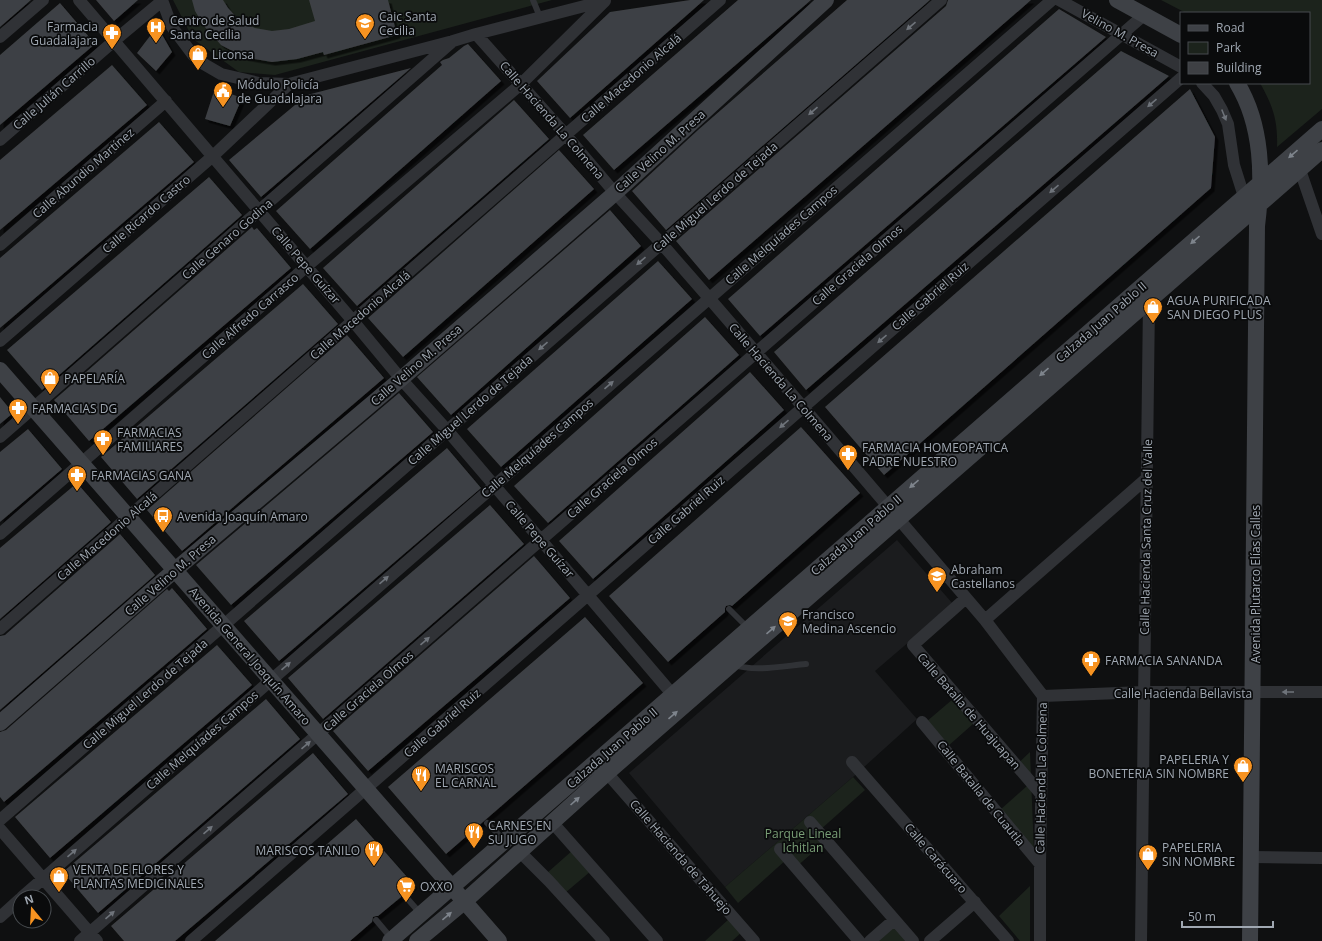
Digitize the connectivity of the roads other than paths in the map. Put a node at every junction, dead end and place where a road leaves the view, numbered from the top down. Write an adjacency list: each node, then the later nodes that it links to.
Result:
1 (43, 0): 17 (street)
2 (80, 0): 18 (street, Calle Pepe Guízar)
3 (162, 0): 18 (street, Calle Julián Carrillo); 22 (street)
4 (533, 0): 13 (lane)
5 (606, 0): 13 (street); 23 (street, Calle Alfredo Carrasco)
6 (720, 0): 28 (street, Calle Macedonio Alcalá)
7 (826, 0): 34 (street, Calle Velino M. Presa)
8 (941, 0): 39 (street, Calle Miguel Lerdo de Tejada, one-way to 39)
9 (1052, 0): 42 (street, Calle Melquíades Campos)
10 (1059, 0): 15 (street, Velino M. Presa)
11 (1117, 0): 12 (street)
12 (1144, 15): 15 (street, Calle Graciela Olmos); 16 (street)
13 (540, 17): 14 (street)
14 (476, 34): 19 (street); 23 (street, Calle Hacienda La Colmena)
15 (1122, 34): 20 (street, Velino M. Presa); 46 (street, Calle Graciela Olmos)
16 (1180, 34)
17 (0, 37)
18 (114, 41): 26 (street, Calle Pepe Guízar); 29 (street, Calle Julián Carrillo)
19 (454, 41): 22 (street); 36 (street, Calle Genaro Godina)
20 (1180, 66)
21 (1180, 79): 49 (street, Calle Gabriel Ruiz, one-way to 49)
22 (289, 84): 31 (street, Calle Ricardo Castro)
23 (521, 84): 28 (street, Calle Hacienda La Colmena); 41 (street, Calle Alfredo Carrasco)
24 (1203, 84): 35 (street, one-way to 35)
25 (1239, 84): 33 (street, Avenida Plutarco Elías Calles)
26 (166, 101): 31 (street, Calle Pepe Guízar); 40 (street, Calle Abundio Martínez)
27 (1322, 129): 33 (street, Calzada Juan Pablo II, one-way to 33)
28 (566, 135): 34 (street, Calle Hacienda La Colmena); 44 (street, Calle Macedonio Alcalá)
29 (0, 140)
30 (1322, 150): 32 (street, Calzada Juan Pablo II)
31 (213, 156): 36 (street, Calle Pepe Guízar); 45 (street, Calle Ricardo Castro)
32 (1300, 170): 37 (street, Calzada Juan Pablo II); 38 (street)
33 (1260, 182): 35 (street, Calzada Juan Pablo II); 37 (street, Avenida Plutarco Elías Calles)
34 (615, 193): 39 (street, Calle Hacienda La Colmena); 48 (street, Calle Velino M. Presa)
35 (1244, 197): 37 (street, Avenida Plutarco Elías Calles); 56 (street, Calzada Juan Pablo II, one-way to 56)
36 (259, 211): 41 (street, Calle Pepe Guízar); 50 (street, Calle Genaro Godina)
37 (1256, 214): 43 (street, Calzada Juan Pablo II); 72 (street, Avenida Plutarco Elías Calles)
38 (1322, 234)
39 (661, 243): 42 (street, Calle Hacienda La Colmena); 51 (street, Calle Miguel Lerdo de Tejada, one-way to 51)
40 (0, 245)
41 (307, 266): 44 (street, Calle Pepe Guízar); 53 (street, Calle Alfredo Carrasco)
42 (709, 298): 46 (street, Calle Hacienda La Colmena); 55 (street, Calle Melquíades Campos, one-way to 42)
43 (1149, 301): 54 (street, Calle Hacienda Santa Cruz del Valle); 56 (street, Calzada Juan Pablo II)
44 (353, 321): 48 (street, Calle Pepe Guízar); 57 (street, Calle Macedonio Alcalá)
45 (0, 341)
46 (756, 353): 49 (street, Calle Hacienda La Colmena); 59 (street, Calle Graciela Olmos)
47 (0, 370): 50 (street, Avenida General Joaquín Amaro)
48 (401, 379): 51 (street, Calle Pepe Guízar); 60 (street, Calle Velino M. Presa)
49 (803, 407): 56 (street, Calle Hacienda La Colmena); 61 (street, Calle Gabriel Ruiz, one-way to 61)
50 (33, 408): 52 (street, Calle Genaro Godina); 53 (street, Avenida General Joaquín Amaro)
51 (447, 430): 55 (street, Calle Pepe Guízar); 65 (street, Calle Miguel Lerdo de Tejada)
52 (0, 437)
53 (81, 463): 57 (street, Avenida General Joaquín Amaro); 58 (street, Calle Alfredo Carrasco)
54 (1147, 478): 64 (street); 71 (street, Calle Hacienda Santa Cruz del Valle)
55 (494, 485): 59 (street, Calle Pepe Guízar); 70 (street, Calle Melquíades Campos, one-way to 55)
56 (894, 513): 62 (street, Calle Hacienda La Colmena); 67 (street, Calzada Juan Pablo II); 68 (street, Calzada Juan Pablo II, one-way to 56)
57 (128, 517): 60 (street, Avenida General Joaquín Amaro); 66 (street, Calle Macedonio Alcalá)
58 (0, 534)
59 (541, 540): 61 (street, Calle Pepe Guízar); 78 (street, Calle Graciela Olmos, one-way to 59)
60 (175, 570): 65 (street, Avenida General Joaquín Amaro); 77 (street, Calle Velino M. Presa)
61 (588, 596): 74 (street, Calle Pepe Guízar); 81 (street, Calle Gabriel Ruiz)
62 (966, 598): 64 (street, Calle Hacienda La Colmena); 82 (street, Calle Batalla de Huajuapan)
63 (729, 609): 67 (lane)
64 (985, 620): 75 (street, Calle Hacienda La Colmena)
65 (223, 625): 70 (street, Avenida General Joaquín Amaro); 83 (street, Calle Miguel Lerdo de Tejada)
66 (0, 629)
67 (748, 629): 74 (street, Calzada Juan Pablo II)
68 (732, 664): 69 (lane); 80 (street, Calzada Juan Pablo II, one-way to 68)
69 (806, 664)
70 (270, 680): 78 (street, Avenida General Joaquín Amaro); 94 (street, Calle Melquíades Campos, one-way to 70)
71 (1144, 692): 72 (street, Calle Hacienda Bellavista); 75 (street, Calle Hacienda Bellavista); 120 (street, Calle Hacienda Santa Cruz del Valle)
72 (1254, 692): 73 (street, Calle Hacienda Bellavista, one-way to 72); 91 (street, Avenida Plutarco Elías Calles)
73 (1322, 692)
74 (673, 695): 88 (street, Calzada Juan Pablo II)
75 (1043, 696): 82 (street, Calle Hacienda La Colmena)
76 (922, 722): 93 (street, Calle Batalla de Cuautla)
77 (0, 723)
78 (318, 734): 81 (street, Avenida General Joaquín Amaro); 105 (street, Calle Graciela Olmos, one-way to 78)
79 (852, 762): 99 (street, Calle Carácuaro)
80 (607, 773): 84 (street, Calzada Juan Pablo II, one-way to 80); 113 (street, Calle Hacienda de Tahuejo)
81 (366, 789): 95 (street, Avenida General Joaquín Amaro); 108 (street, Calle Gabriel Ruiz)
82 (1041, 794): 93 (street, Calle Hacienda La Colmena)
83 (0, 820)
84 (552, 822): 90 (street, Calzada Juan Pablo II); 112 (street)
85 (810, 822): 104 (street)
86 (487, 823): 88 (lane)
87 (0, 829): 94 (street)
88 (505, 841): 95 (street, Calzada Juan Pablo II)
89 (780, 849): 114 (street)
90 (520, 852): 98 (street, Calzada Juan Pablo II); 111 (street)
91 (1252, 857): 92 (street); 121 (street, Avenida Plutarco Elías Calles)
92 (1322, 858)
93 (1040, 864): 119 (street, Calle Hacienda La Colmena)
94 (43, 878): 96 (street, Calle Melquíades Campos); 105 (street)
95 (452, 887): 98 (street, Avenida General Joaquín Amaro); 101 (street, Calzada Juan Pablo II)
96 (31, 889)
97 (405, 896): 101 (lane)
98 (465, 901): 109 (street, Calzada Juan Pablo II, one-way to 98); 110 (street, Avenida General Joaquín Amaro)
99 (975, 902): 117 (street); 118 (street, Calle Carácuaro)
100 (12, 906): 102 (street, Calle Melquíades Campos)
101 (420, 914): 106 (street, Calzada Juan Pablo II)
102 (0, 917)
103 (376, 920): 106 (lane)
104 (894, 920): 115 (street); 116 (street)
105 (94, 937): 107 (street, Calle Graciela Olmos)
106 (391, 940)
107 (80, 941)
108 (191, 941)
109 (417, 941)
110 (499, 941)
111 (604, 941)
112 (657, 941)
113 (754, 941)
114 (859, 941)
115 (870, 941)
116 (913, 941)
117 (930, 941)
118 (1008, 941)
119 (1040, 941)
120 (1142, 941)
121 (1250, 941)

